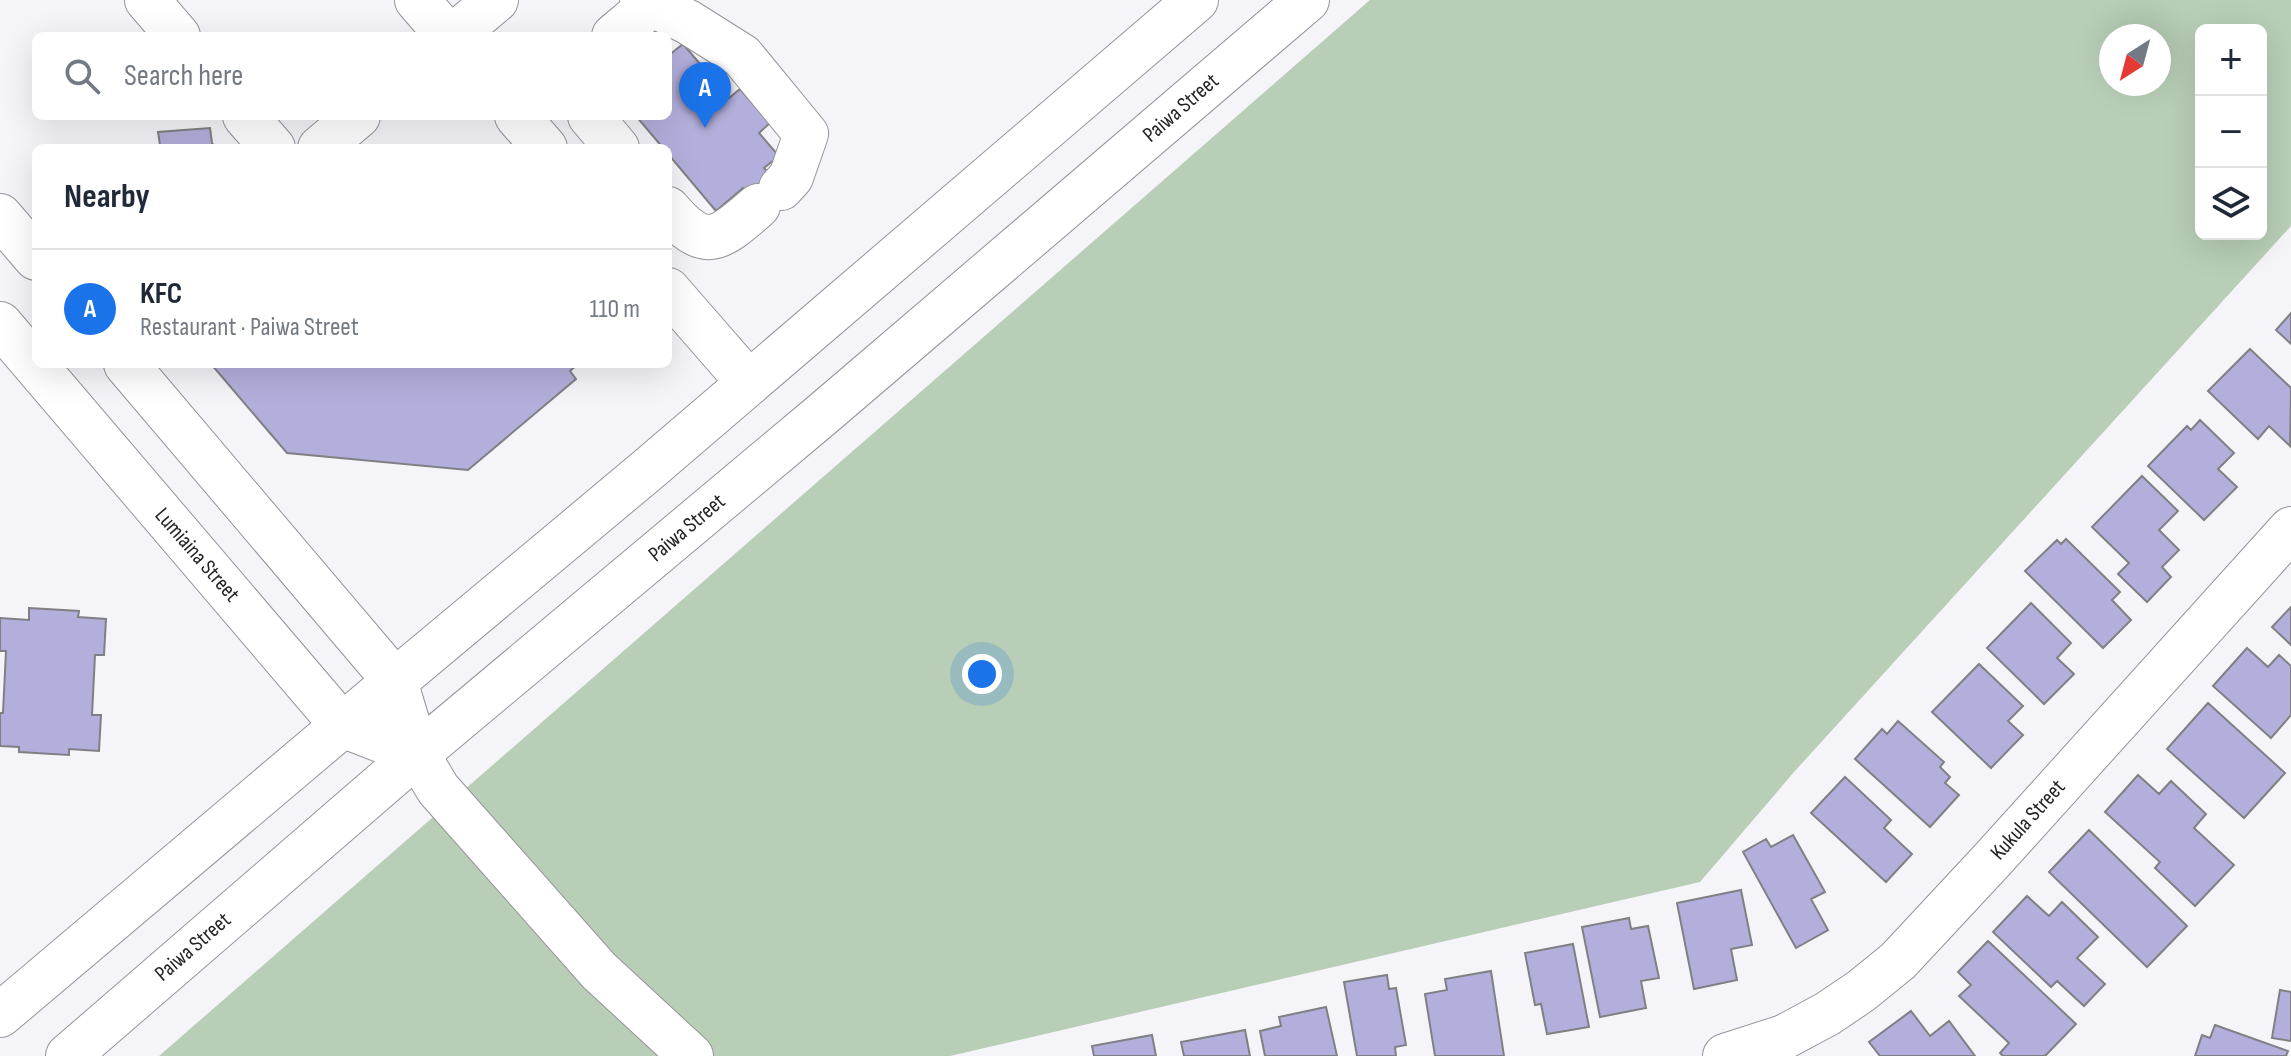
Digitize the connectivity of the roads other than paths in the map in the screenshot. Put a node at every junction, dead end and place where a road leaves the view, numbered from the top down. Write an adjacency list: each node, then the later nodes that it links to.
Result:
1 (147, 0): 7 (main road)
2 (417, 0): 8 (main road)
3 (496, 0): 9 (main road)
4 (1196, 0): 27 (main road)
5 (1307, 0): 31 (main road, Paiwa Street)
6 (647, 3): 10 (main road); 19 (main road)
7 (175, 32)
8 (446, 32)
9 (455, 32)
10 (618, 32)
11 (248, 120): 15 (main road)
12 (353, 120): 16 (main road)
13 (520, 120): 17 (main road)
14 (593, 120): 18 (main road)
15 (270, 144)
16 (325, 144)
17 (542, 144)
18 (614, 144)
19 (672, 214)
20 (0, 216): 21 (main road)
21 (32, 253)
22 (672, 295): 27 (main road)
23 (0, 324): 24 (main road, Lumiaina Street)
24 (32, 362)
25 (38, 368): 30 (main road, Lumiaina Street)
26 (129, 368): 29 (main road)
27 (749, 383): 29 (main road)
28 (2291, 529): 35 (main road, Kukula Street)
29 (395, 681): 30 (main road); 31 (main road)
30 (342, 725): 31 (main road, Lumiaina Street); 32 (main road)
31 (417, 754): 33 (main road, Paiwa Street); 34 (main road)
32 (0, 1015)
33 (68, 1056)
34 (691, 1056)
35 (1725, 1056)

